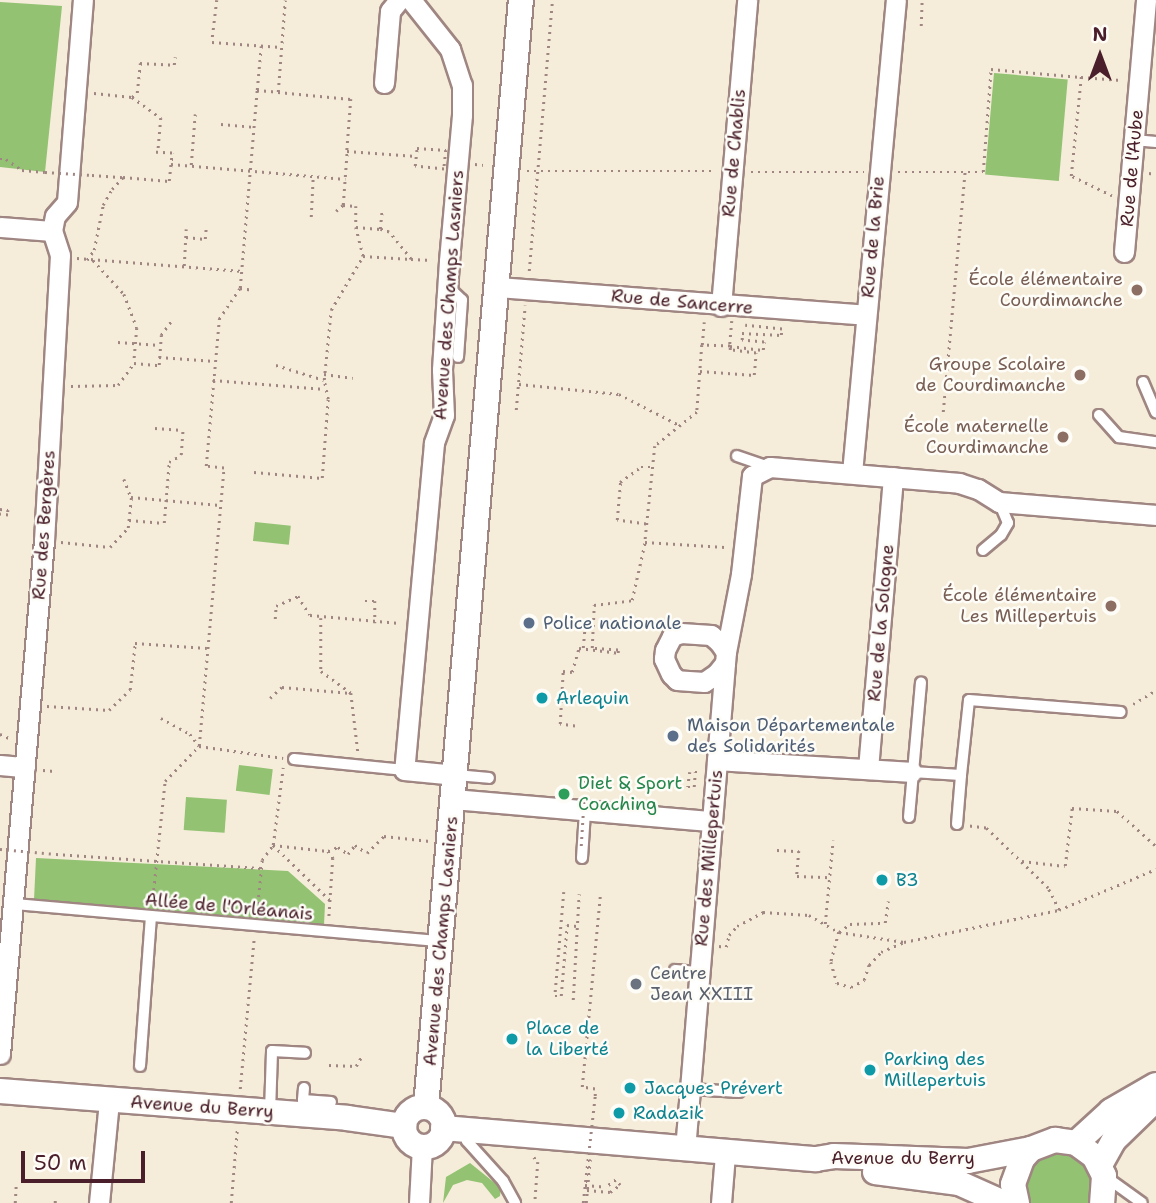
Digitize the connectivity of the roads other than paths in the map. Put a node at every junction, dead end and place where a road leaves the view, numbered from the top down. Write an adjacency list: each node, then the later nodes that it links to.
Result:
1 (83, 0): 12 (street)
2 (399, 0): 8 (street)
3 (411, 0): 14 (street, Avenue des Champs Lasniers)
4 (521, 0): 15 (street, Avenue des Champs Lasniers)
5 (747, 0): 16 (street, Rue de Chablis)
6 (897, 0): 17 (street, Rue de la Brie)
7 (1146, 0): 9 (street, Rue de l'Aube)
8 (384, 83)
9 (1134, 140): 10 (lane); 13 (street, Rue de l'Aube)
10 (1156, 142)
11 (0, 227): 12 (street)
12 (52, 231): 35 (street, Rue des Bergères)
13 (1124, 253)
14 (448, 287): 18 (lane); 37 (street, Avenue des Champs Lasniers)
15 (497, 287): 16 (street, Rue de Sancerre); 41 (street, Avenue des Champs Lasniers)
16 (719, 313): 17 (street, Rue de Sancerre)
17 (866, 315): 25 (street, Rue de la Brie)
18 (458, 357)
19 (1143, 382): 20 (lane)
20 (1156, 412)
21 (1099, 415): 22 (lane)
22 (1156, 442)
23 (737, 456): 24 (lane)
24 (770, 467): 25 (street); 33 (street)
25 (852, 474): 26 (street)
26 (892, 477): 27 (street); 36 (street, Rue de la Sologne)
27 (999, 502): 28 (street); 29 (lane)
28 (1156, 515)
29 (983, 550)
30 (921, 683): 38 (lane)
31 (1121, 712): 39 (lane)
32 (295, 759): 37 (lane)
33 (717, 760): 36 (street, Rue des Millepertuis); 44 (street, Rue des Millepertuis)
34 (0, 765): 35 (street)
35 (33, 768): 48 (street, Rue des Bergères)
36 (868, 769): 38 (street, Rue des Millepertuis)
37 (404, 770): 41 (street)
38 (912, 772): 39 (lane); 43 (lane)
39 (961, 775): 45 (lane)
40 (489, 778): 41 (lane)
41 (454, 787): 42 (street); 50 (street, Avenue des Champs Lasniers)
42 (585, 811): 44 (street); 46 (lane)
43 (909, 817)
44 (712, 821): 52 (street, Rue des Millepertuis)
45 (957, 824)
46 (582, 858)
47 (0, 887): 48 (street)
48 (14, 904): 49 (lane, Allée de l'Orléanais); 54 (street, Rue des Bergères)
49 (151, 916): 50 (lane, Allée de l'Orléanais); 55 (lane)
50 (442, 941): 63 (street, Avenue des Champs Lasniers)
51 (675, 970): 52 (lane)
52 (700, 972): 58 (street, Rue des Millepertuis)
53 (305, 1053): 65 (lane)
54 (0, 1054)
55 (140, 1066)
56 (1156, 1085): 68 (street)
57 (304, 1088): 62 (lane)
58 (690, 1089): 60 (lane); 71 (street, Rue des Millepertuis)
59 (0, 1090): 61 (street, Avenue du Berry)
60 (739, 1092)
61 (109, 1101): 65 (street, Avenue du Berry); 75 (street)
62 (331, 1101)
63 (426, 1107): 66 (street); 67 (street)
64 (1148, 1111): 74 (street)
65 (270, 1112): 66 (street, Avenue du Berry)
66 (404, 1126): 69 (street)
67 (456, 1129): 69 (street); 71 (street, Avenue du Berry); 77 (lane)
68 (1076, 1143): 70 (street, Avenue du Berry); 74 (street)
69 (422, 1146): 76 (street)
70 (1031, 1149): 73 (street, Avenue du Berry); 80 (street)
71 (685, 1150): 72 (street, Avenue du Berry)
72 (725, 1154): 73 (street, Avenue du Berry); 78 (street)
73 (816, 1159): 79 (street, Avenue du Berry)
74 (1102, 1171): 81 (street); 82 (lane)
75 (99, 1203)
76 (419, 1203)
77 (515, 1203)
78 (721, 1203)
79 (1004, 1203)
80 (1017, 1203)
81 (1102, 1203)
82 (1142, 1203)

